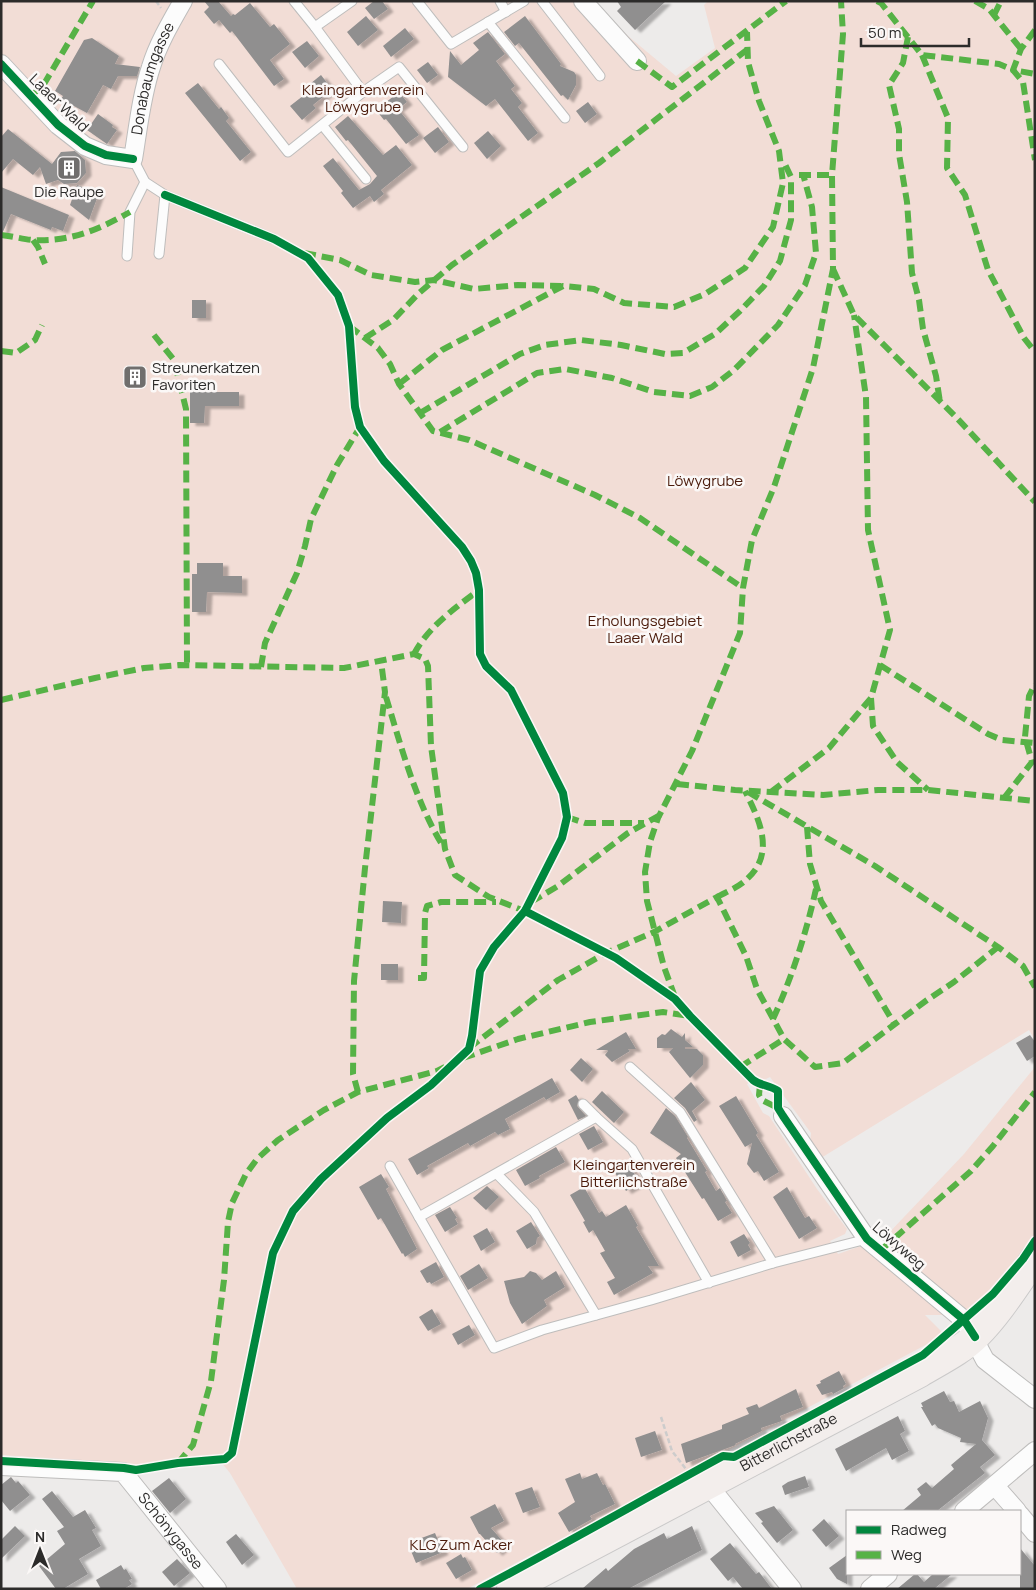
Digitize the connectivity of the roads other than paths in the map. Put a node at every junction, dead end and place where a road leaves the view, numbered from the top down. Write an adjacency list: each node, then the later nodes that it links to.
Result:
1 (183, 1): 20 (street, Donabaumgasse)
2 (294, 1): 11 (lane)
3 (352, 1): 11 (lane)
4 (418, 1): 10 (lane)
5 (500, 1): 9 (lane)
6 (524, 1): 9 (lane)
7 (542, 1): 15 (lane)
8 (583, 1): 12 (street)
9 (506, 12): 10 (lane)
10 (488, 22): 17 (lane)
11 (315, 27): 16 (lane)
12 (637, 61)
13 (1, 64): 20 (street, Laaer Wald)
14 (219, 64): 18 (lane)
15 (600, 76)
16 (364, 92): 18 (lane); 19 (lane)
17 (565, 118)
18 (323, 126): 21 (lane)
19 (463, 147)
20 (133, 159): 22 (lane)
21 (366, 179)
22 (145, 182): 23 (lane); 26 (lane)
23 (165, 195): 24 (lane); 25 (lane)
24 (274, 239)
25 (158, 254)
26 (127, 256)
27 (630, 1066): 36 (lane)
28 (582, 1104): 29 (lane)
29 (596, 1116): 32 (lane); 37 (lane)
30 (783, 1116): 34 (street, Löwyweg)
31 (390, 1166): 33 (lane)
32 (497, 1174): 33 (lane); 38 (lane)
33 (419, 1217): 38 (lane)
34 (866, 1239): 36 (lane); 39 (street, Löwyweg)
35 (1035, 1258): 39 (main road, Bitterlichstraße)
36 (773, 1263): 37 (lane)
37 (709, 1284): 38 (lane)
38 (596, 1315)
39 (975, 1337): 40 (street, Löwyweg); 43 (main road, Bitterlichstraße)
40 (1035, 1399)
41 (1035, 1451): 44 (street)
42 (1, 1466): 50 (street, Schönygasse)
43 (695, 1476): 51 (main road, Bitterlichstraße); 52 (street)
44 (995, 1486): 45 (street); 46 (street)
45 (965, 1510)
46 (1016, 1510)
47 (1021, 1516): 48 (street)
48 (1035, 1533)
49 (887, 1575): 53 (street)
50 (217, 1589)
51 (511, 1589)
52 (792, 1589)
53 (870, 1589)

